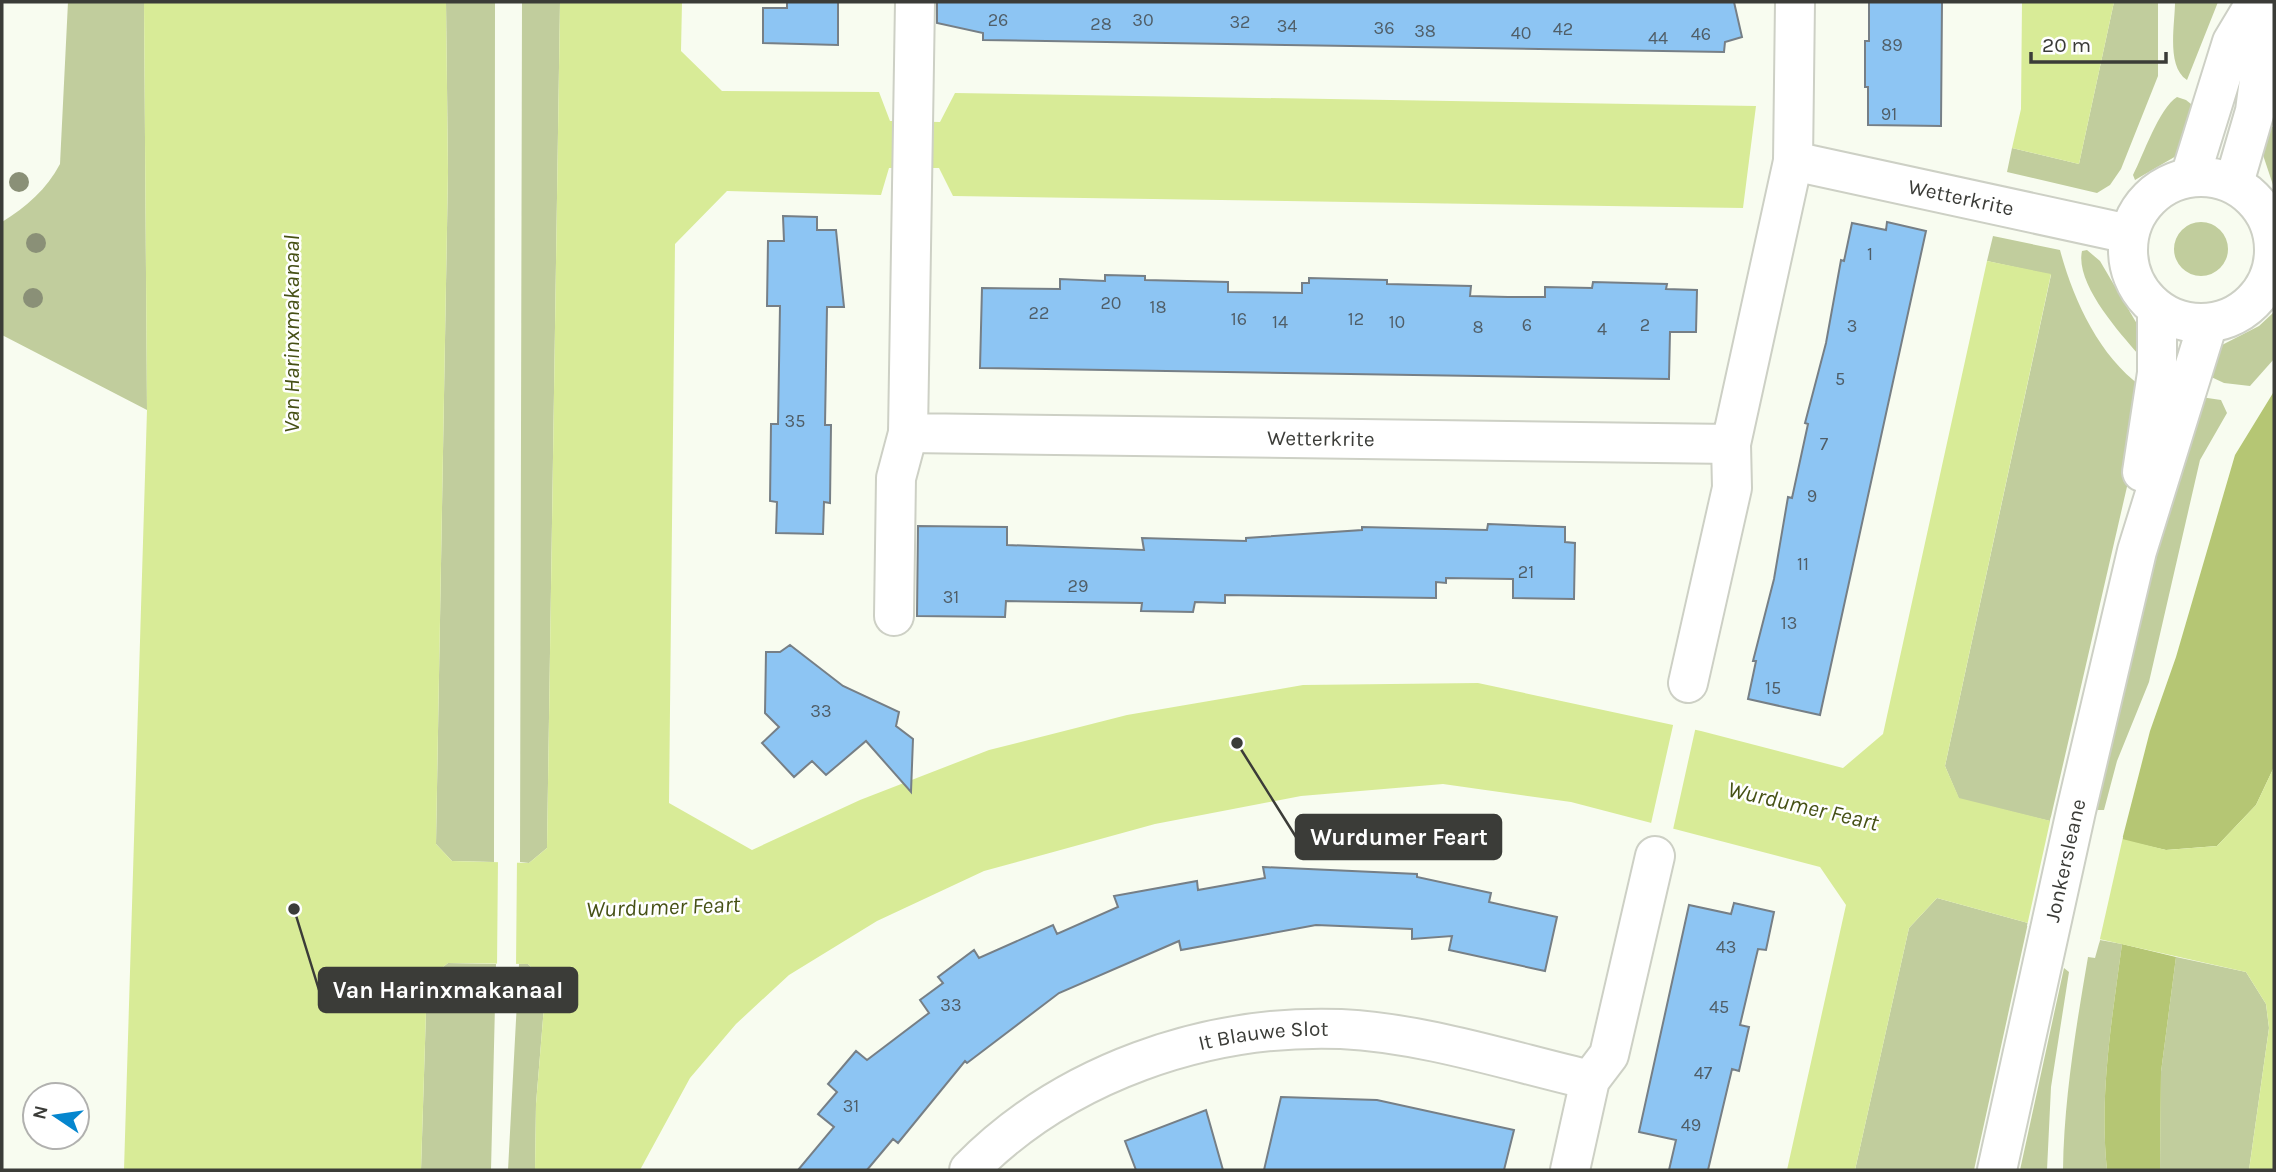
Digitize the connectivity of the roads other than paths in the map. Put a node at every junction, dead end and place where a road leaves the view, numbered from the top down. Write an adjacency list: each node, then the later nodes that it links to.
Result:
1 (915, 2): 10 (street)
2 (1795, 2): 4 (street)
3 (2255, 4): 5 (street); 6 (street)
4 (1793, 161): 7 (street, Wetterkrite); 11 (street)
5 (2190, 177): 6 (street); 7 (street)
6 (2234, 183): 9 (street)
7 (2129, 234): 8 (street)
8 (2157, 309): 9 (street); 12 (street, Jonkersleane)
9 (2208, 323): 12 (street, Jonkersleane)
10 (908, 433): 11 (street, Wetterkrite); 13 (street)
11 (1731, 444): 14 (street)
12 (2137, 551): 19 (street, Jonkersleane)
13 (894, 616)
14 (1688, 683)
15 (1656, 856): 16 (street)
16 (1590, 1080): 17 (street, It Blauwe Slot); 18 (street)
17 (969, 1170)
18 (1570, 1170)
19 (1997, 1170)

